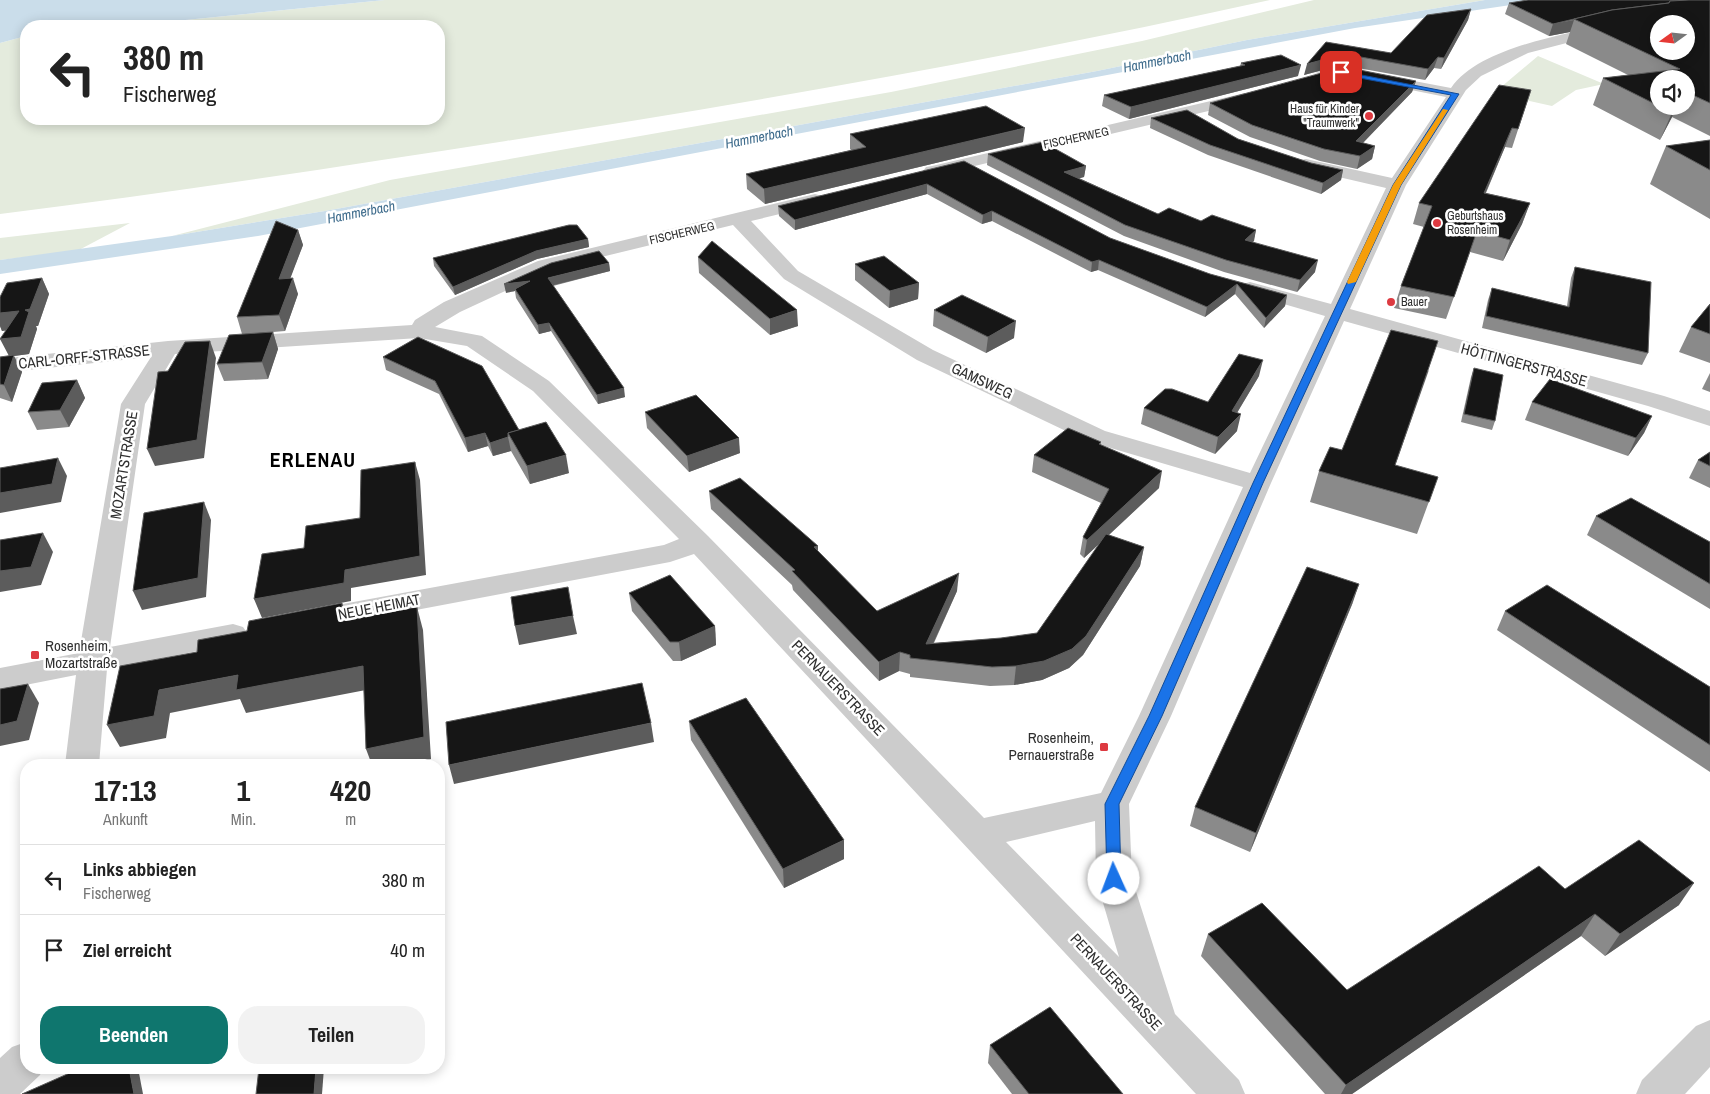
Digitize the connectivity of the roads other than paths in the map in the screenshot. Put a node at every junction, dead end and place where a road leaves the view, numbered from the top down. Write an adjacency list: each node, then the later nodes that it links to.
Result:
1 (1622, 25): 4 (street)
2 (1359, 76): 4 (street)
3 (1264, 93): 5 (street, FISCHERWEG)
4 (1456, 94): 11 (street)
5 (1188, 113): 6 (street); 8 (street, FISCHERWEG)
6 (1212, 126)
7 (1288, 158): 11 (street)
8 (966, 163): 9 (street, FISCHERWEG); 10 (street)
9 (911, 177)
10 (993, 177)
11 (1397, 185): 15 (street)
12 (837, 195): 13 (street, FISCHERWEG)
13 (738, 219): 16 (street, FISCHERWEG); 20 (street, GAMSWEG)
14 (1234, 283): 15 (street, HÖTTINGERSTRASSE)
15 (1337, 313): 19 (street, HÖTTINGERSTRASSE); 20 (street)
16 (419, 331): 17 (street); 21 (street, PERNAUERSTRASSE)
17 (168, 348): 18 (street, CARL-ORFF-STRASSE); 24 (street, MOZARTSTRASSE)
18 (0, 366)
19 (1710, 419)
20 (1258, 483): 27 (street)
21 (698, 542): 22 (street, NEUE HEIMAT); 28 (street, PERNAUERSTRASSE)
22 (285, 625)
23 (256, 630): 24 (street)
24 (94, 661): 25 (street); 26 (street, MOZARTSTRASSE)
25 (0, 679)
26 (83, 759)
27 (1112, 804): 28 (street); 29 (street)
28 (977, 834): 29 (street, PERNAUERSTRASSE)
29 (1158, 1026): 33 (street, PERNAUERSTRASSE)
30 (1710, 1039): 34 (street)
31 (20, 1066): 32 (street)
32 (0, 1085)
33 (1224, 1094)
34 (1656, 1094)

